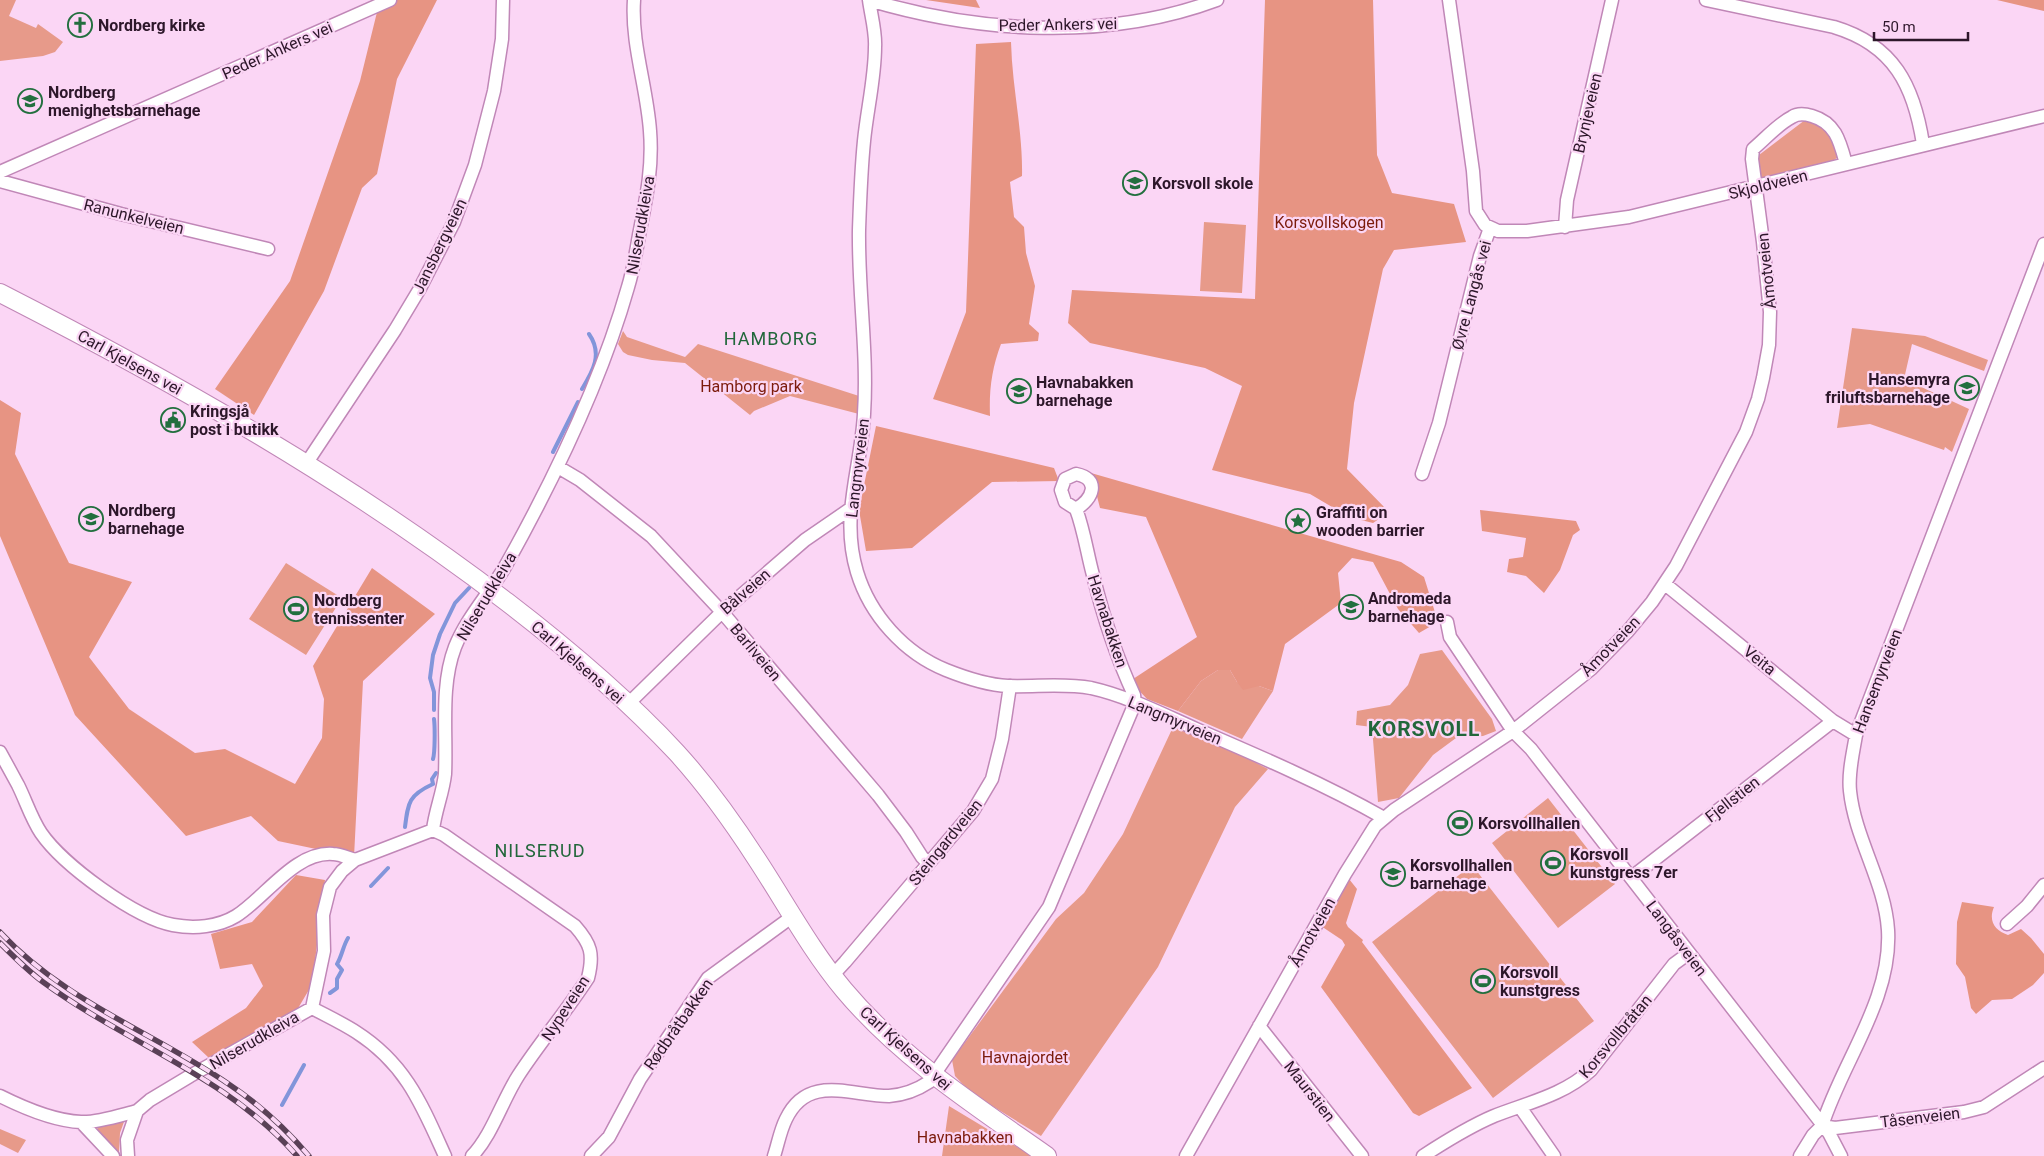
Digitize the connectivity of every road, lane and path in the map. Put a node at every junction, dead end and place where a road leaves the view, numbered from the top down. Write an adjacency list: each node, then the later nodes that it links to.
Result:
1 (390, 0): 12 (street, Peder Ankers vei)
2 (503, 0): 20 (street, Jansbergveien)
3 (634, 0): 21 (street, Nilserudkleiva)
4 (869, 0): 5 (street, Peder Ankers vei); 24 (street, Langmyrveien)
5 (1217, 0)
6 (1449, 0): 16 (street, Øvre Langås vei)
7 (1612, 0): 15 (street, Brynjeveien)
8 (1706, 0): 10 (street)
9 (2044, 116): 10 (street, Skjoldveien)
10 (1923, 144): 11 (street, Skjoldveien)
11 (1846, 164): 14 (street, Skjoldveien); 14 (street, Åmotveien)
12 (0, 172)
13 (0, 181): 18 (street, Ranunkelveien)
14 (1756, 187): 15 (street, Skjoldveien); 25 (street, Åmotveien)
15 (1565, 226): 16 (street, Skjoldveien)
16 (1490, 228): 22 (street, Øvre Langås vei)
17 (2044, 244): 34 (street, Hansemyrveien)
18 (268, 249)
19 (0, 293): 20 (main road, Carl Kjelsens vei)
20 (306, 464): 26 (main road, Carl Kjelsens vei)
21 (558, 467): 26 (street, Nilserudkleiva); 27 (street, Barliveien)
22 (1422, 474)
23 (1076, 509): 30 (street, Havnabakken)
24 (850, 510): 27 (street, Bålveien); 29 (street, Langmyrveien)
25 (1665, 584): 32 (street, Veita); 33 (street, Åmotveien)
26 (490, 589): 31 (main road, Carl Kjelsens vei); 37 (street, Nilserudkleiva)
27 (722, 612): 31 (street, Bålveien); 39 (street, Barliveien)
28 (1448, 622): 33 (street, Langåsveien)
29 (1010, 686): 30 (street, Langmyrveien); 39 (street, Steingardveien)
30 (1135, 703): 36 (street, Langmyrveien); 49 (street)
31 (628, 704): 42 (main road, Carl Kjelsens vei)
32 (1833, 721): 34 (street, Veita); 40 (street, Fjellstien)
33 (1513, 731): 36 (street, Åmotveien); 40 (street, Langåsveien)
34 (1856, 735): 54 (street, Hansemyrveien)
35 (0, 752): 38 (street)
36 (1384, 818): 47 (street, Åmotveien)
37 (433, 830): 38 (street, Nilserudkleiva); 59 (street, Nypeveien)
38 (355, 860): 46 (street, Nilserudkleiva)
39 (928, 863): 45 (street, Steingardveien)
40 (1632, 877): 44 (street, Langåsveien)
41 (2044, 885): 43 (street)
42 (793, 916): 45 (main road, Carl Kjelsens vei); 60 (street, Rødbråtbakken)
43 (2006, 924)
44 (1689, 954): 51 (street, Korsvollbråtan); 54 (street, Langåsveien)
45 (833, 975): 49 (main road, Carl Kjelsens vei)
46 (312, 1008): 52 (street, Nilserudkleiva); 58 (street)
47 (1259, 1026): 63 (street, Åmotveien); 64 (street, Maurstien)
48 (2044, 1068): 54 (street, Tåsenveien)
49 (935, 1075): 61 (street); 62 (main road, Carl Kjelsens vei)
50 (0, 1096): 53 (street)
51 (1520, 1107): 55 (street, Korsvollbråtan); 65 (street)
52 (137, 1111): 53 (street); 57 (street)
53 (81, 1122): 56 (street)
54 (1822, 1126): 66 (street); 67 (street, Langåsveien)
55 (1427, 1155)
56 (113, 1156)
57 (128, 1156)
58 (445, 1156)
59 (472, 1156)
60 (590, 1156)
61 (774, 1156)
62 (1047, 1156)
63 (1186, 1156)
64 (1362, 1156)
65 (1554, 1156)
66 (1800, 1156)
67 (1841, 1156)

